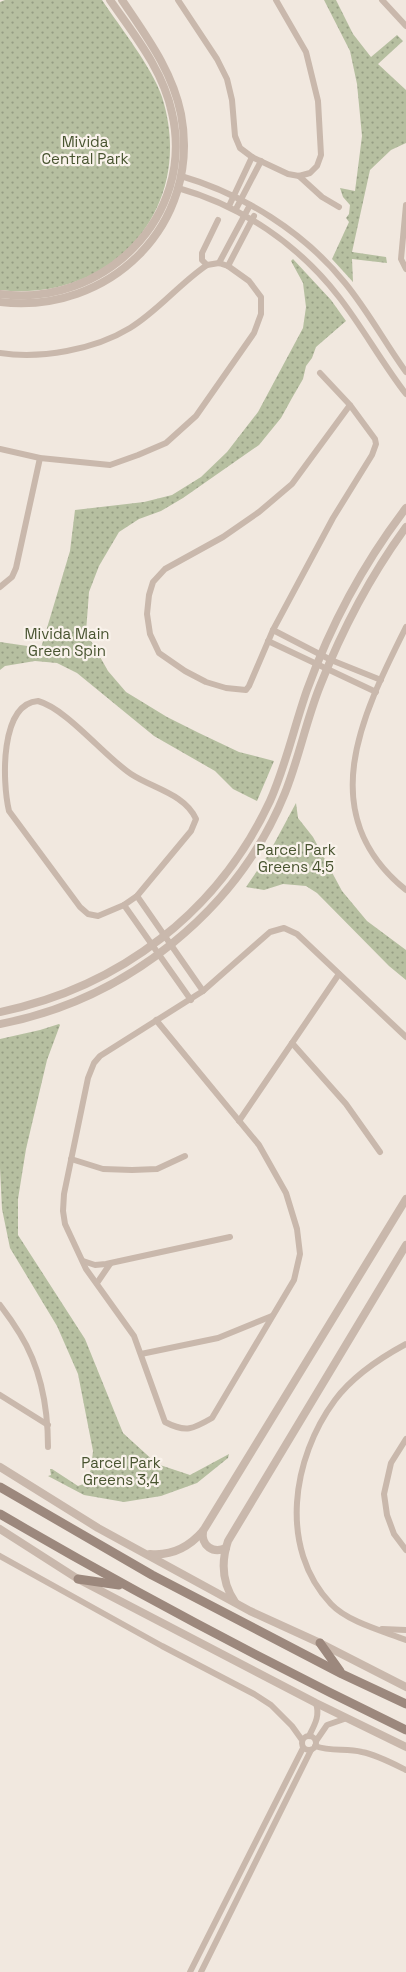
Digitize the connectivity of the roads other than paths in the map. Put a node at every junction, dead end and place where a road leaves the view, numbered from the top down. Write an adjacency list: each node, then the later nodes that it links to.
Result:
1 (110, 0): 27 (street)
2 (122, 0): 9 (street)
3 (178, 0): 7 (street)
4 (276, 0): 10 (street)
5 (382, 0): 6 (street)
6 (406, 26)
7 (252, 157): 8 (street); 12 (street)
8 (261, 162): 10 (street); 13 (street)
9 (180, 176): 11 (street); 12 (street)
10 (299, 176): 17 (street)
11 (178, 188): 16 (street); 28 (street)
12 (233, 196): 13 (street); 16 (street)
13 (241, 200): 14 (street); 18 (street)
14 (250, 205): 19 (street); 20 (street)
15 (406, 205): 26 (street)
16 (229, 206): 18 (street)
17 (339, 207)
18 (236, 209): 20 (street)
19 (258, 210): 21 (street); 30 (street)
20 (245, 214): 21 (street); 23 (street)
21 (253, 219): 25 (street); 32 (street)
22 (218, 220): 24 (street)
23 (219, 263): 24 (street); 25 (street)
24 (207, 265): 29 (street)
25 (228, 266): 35 (street)
26 (406, 269)
27 (0, 294)
28 (0, 302)
29 (0, 353)
30 (406, 372)
31 (320, 373): 33 (street)
32 (406, 394)
33 (350, 404): 40 (street); 41 (street)
34 (0, 449): 35 (street)
35 (40, 458): 38 (street)
36 (406, 508): 42 (street)
37 (406, 527): 43 (street)
38 (0, 587)
39 (406, 627): 46 (street)
40 (273, 630): 41 (street); 42 (street)
41 (268, 641): 44 (street)
42 (321, 656): 43 (street); 44 (street)
43 (331, 660): 45 (street); 46 (street)
44 (317, 665): 45 (street); 51 (street)
45 (327, 670): 47 (street); 52 (street)
46 (382, 680): 47 (street)
47 (376, 692): 48 (street)
48 (406, 890)
49 (136, 896): 50 (street); 50 (street); 51 (street)
50 (124, 905): 53 (street)
51 (164, 937): 52 (street); 53 (street)
52 (170, 944): 54 (street); 56 (street)
53 (153, 945): 54 (street); 58 (street)
54 (158, 953): 57 (street); 60 (street)
55 (339, 974): 56 (street); 61 (street); 62 (street)
56 (203, 991): 57 (street)
57 (191, 1000): 59 (street)
58 (0, 1012)
59 (156, 1020): 63 (street); 66 (street)
60 (0, 1024)
61 (406, 1037)
62 (292, 1043): 63 (street); 64 (street)
63 (239, 1121): 74 (street)
64 (380, 1152)
65 (186, 1156): 66 (street)
66 (71, 1159): 70 (street)
67 (406, 1199): 85 (street)
68 (230, 1236): 71 (street)
69 (406, 1245): 86 (street)
70 (83, 1262): 71 (street); 72 (street)
71 (112, 1263): 72 (street)
72 (97, 1284): 76 (street)
73 (0, 1305): 78 (street)
74 (272, 1316): 76 (street); 76 (street)
75 (406, 1344): 93 (street)
76 (141, 1354)
77 (0, 1395): 78 (street)
78 (48, 1425): 80 (street)
79 (406, 1439): 87 (street)
80 (48, 1447)
81 (0, 1467): 88 (street)
82 (0, 1488): 97 (main road)
83 (0, 1514): 91 (main road)
84 (0, 1529): 90 (street)
85 (203, 1531): 86 (street); 88 (street)
86 (226, 1548): 92 (street)
87 (406, 1550)
88 (145, 1554): 92 (street)
89 (0, 1556): 104 (street)
90 (78, 1579): 91 (main road); 99 (street)
91 (127, 1586): 102 (main road)
92 (236, 1603): 96 (street)
93 (376, 1628): 94 (street); 95 (street)
94 (406, 1630)
95 (406, 1640)
96 (320, 1643): 97 (main road); 98 (street)
97 (342, 1674): 100 (main road)
98 (406, 1687)
99 (316, 1703): 101 (street); 103 (street)
100 (406, 1704)
101 (347, 1718): 105 (street); 106 (street)
102 (406, 1730)
103 (309, 1736): 104 (street); 105 (street)
104 (302, 1740): 107 (street)
105 (314, 1746): 107 (street); 108 (street); 110 (street)
106 (406, 1747)
107 (303, 1748): 109 (street)
108 (406, 1770)
109 (190, 1972)
110 (201, 1972)

